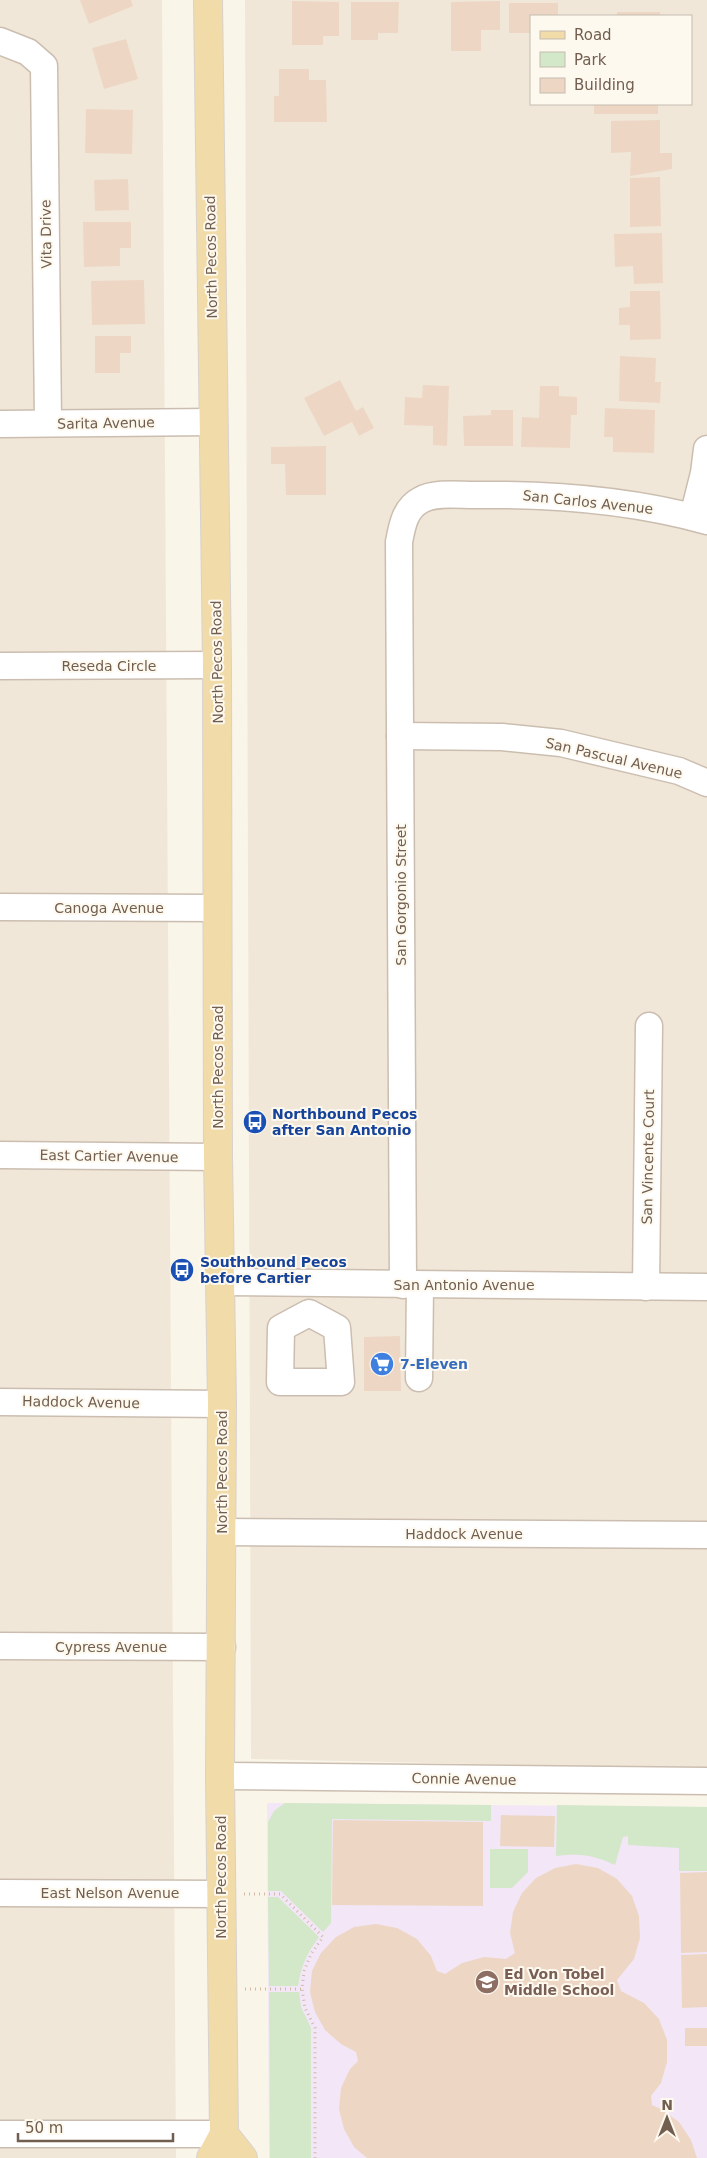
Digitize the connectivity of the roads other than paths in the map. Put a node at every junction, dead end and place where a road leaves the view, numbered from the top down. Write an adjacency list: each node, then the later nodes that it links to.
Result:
1 (208, 0): 3 (main road, North Pecos Road)
2 (0, 41): 4 (street, Vita Drive)
3 (213, 422): 4 (street, Sarita Avenue); 9 (main road, North Pecos Road)
4 (48, 423): 5 (street, Sarita Avenue)
5 (0, 424)
6 (707, 449): 8 (street)
7 (412, 509): 8 (street, San Carlos Avenue); 11 (street, San Gorgonio Street)
8 (700, 519)
9 (217, 665): 10 (street, Reseda Circle); 14 (main road, North Pecos Road)
10 (0, 666)
11 (400, 736): 12 (street, San Pascual Avenue); 20 (street, San Gorgonio Street)
12 (707, 783)
13 (0, 907): 14 (street, Canoga Avenue)
14 (217, 908): 17 (main road, North Pecos Road)
15 (649, 1026): 21 (street, San Vincente Court)
16 (0, 1155): 17 (street, East Cartier Avenue)
17 (218, 1156): 18 (main road, North Pecos Road)
18 (220, 1282): 19 (street, San Antonio Avenue); 26 (main road, North Pecos Road)
19 (310, 1284): 20 (street, San Antonio Avenue); 23 (street)
20 (412, 1285): 21 (street, San Antonio Avenue); 24 (street, San Gorgonio Street)
21 (646, 1287): 22 (street, San Antonio Avenue)
22 (707, 1287)
23 (310, 1313)
24 (420, 1378)
25 (0, 1402): 26 (street, Haddock Avenue)
26 (222, 1404): 27 (main road, North Pecos Road)
27 (222, 1532): 28 (street, Haddock Avenue); 30 (main road, North Pecos Road)
28 (707, 1535)
29 (0, 1646): 30 (street, Cypress Avenue)
30 (222, 1647): 31 (main road, North Pecos Road)
31 (220, 1776): 32 (street, Connie Avenue); 34 (main road, North Pecos Road)
32 (707, 1781)
33 (0, 1893): 34 (street, East Nelson Avenue)
34 (221, 1894): 36 (main road, North Pecos Road)
35 (0, 2134): 36 (street)
36 (224, 2134): 37 (main road, North Pecos Road); 38 (main road)
37 (211, 2158)
38 (243, 2158)

